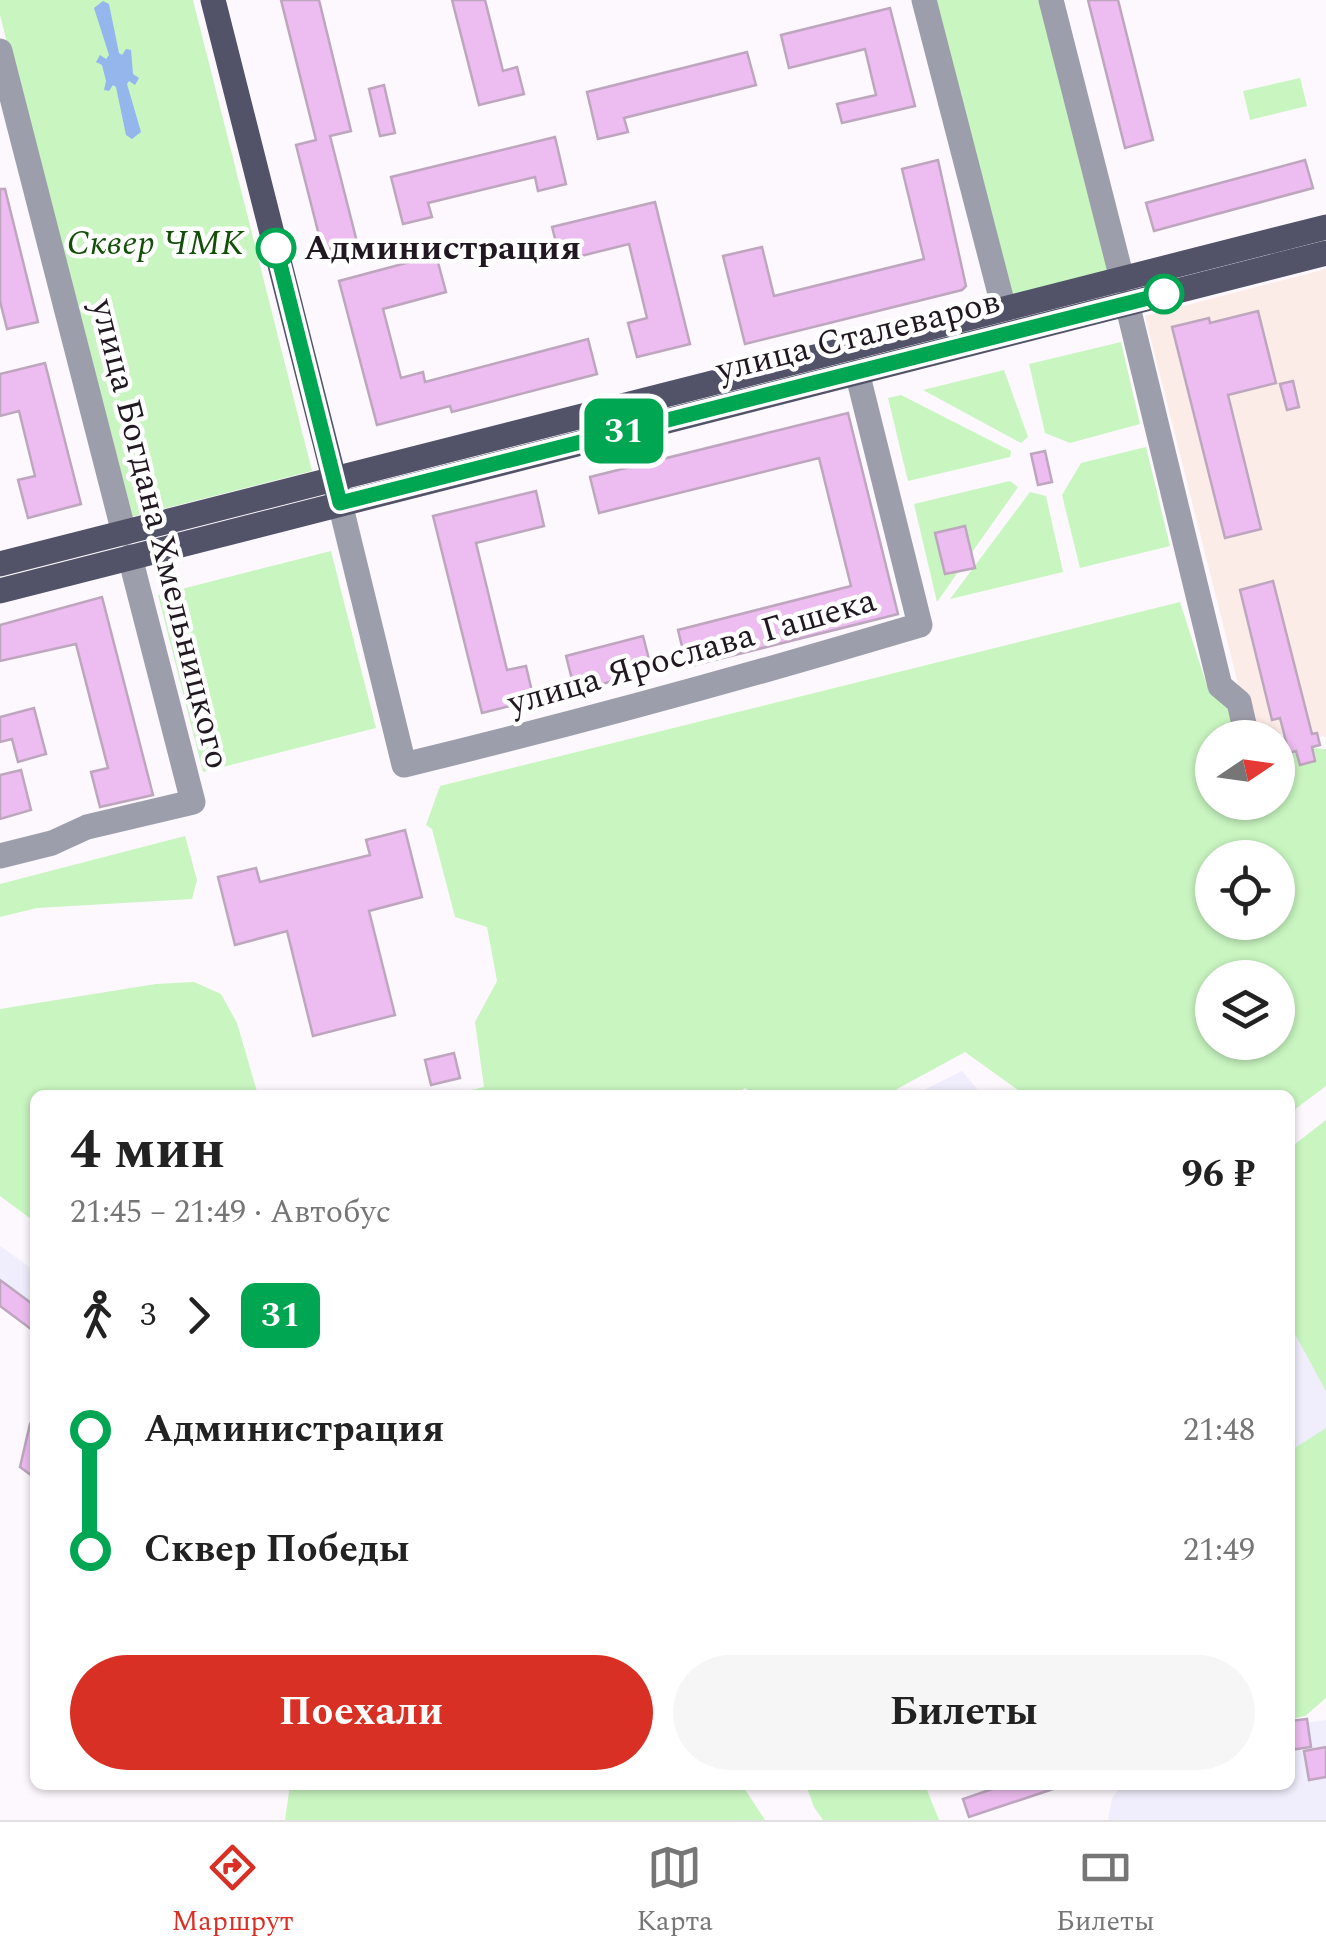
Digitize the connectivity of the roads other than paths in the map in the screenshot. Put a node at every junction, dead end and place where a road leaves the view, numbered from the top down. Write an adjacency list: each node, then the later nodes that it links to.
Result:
1 (213, 0): 10 (main road)
2 (924, 0): 8 (street)
3 (1051, 0): 7 (street)
4 (0, 51): 11 (street, улица Богдана Хмельницкого)
5 (1326, 227): 7 (main road, улица Сталеваров)
6 (1326, 253): 7 (main road, улица Сталеваров)
7 (1125, 291): 8 (main road, улица Сталеваров); 9 (main road, улица Сталеваров); 14 (street)
8 (1004, 309): 10 (main road, улица Сталеваров)
9 (857, 372): 10 (main road, улица Сталеваров); 10 (street, улица Ярослава Гашека)
10 (338, 491): 11 (main road, улица Сталеваров)
11 (127, 545): 12 (main road, улица Сталеваров); 13 (main road, улица Сталеваров); 15 (street, улица Богдана Хмельницкого)
12 (0, 564)
13 (0, 591)
14 (1243, 720)
15 (0, 856)

